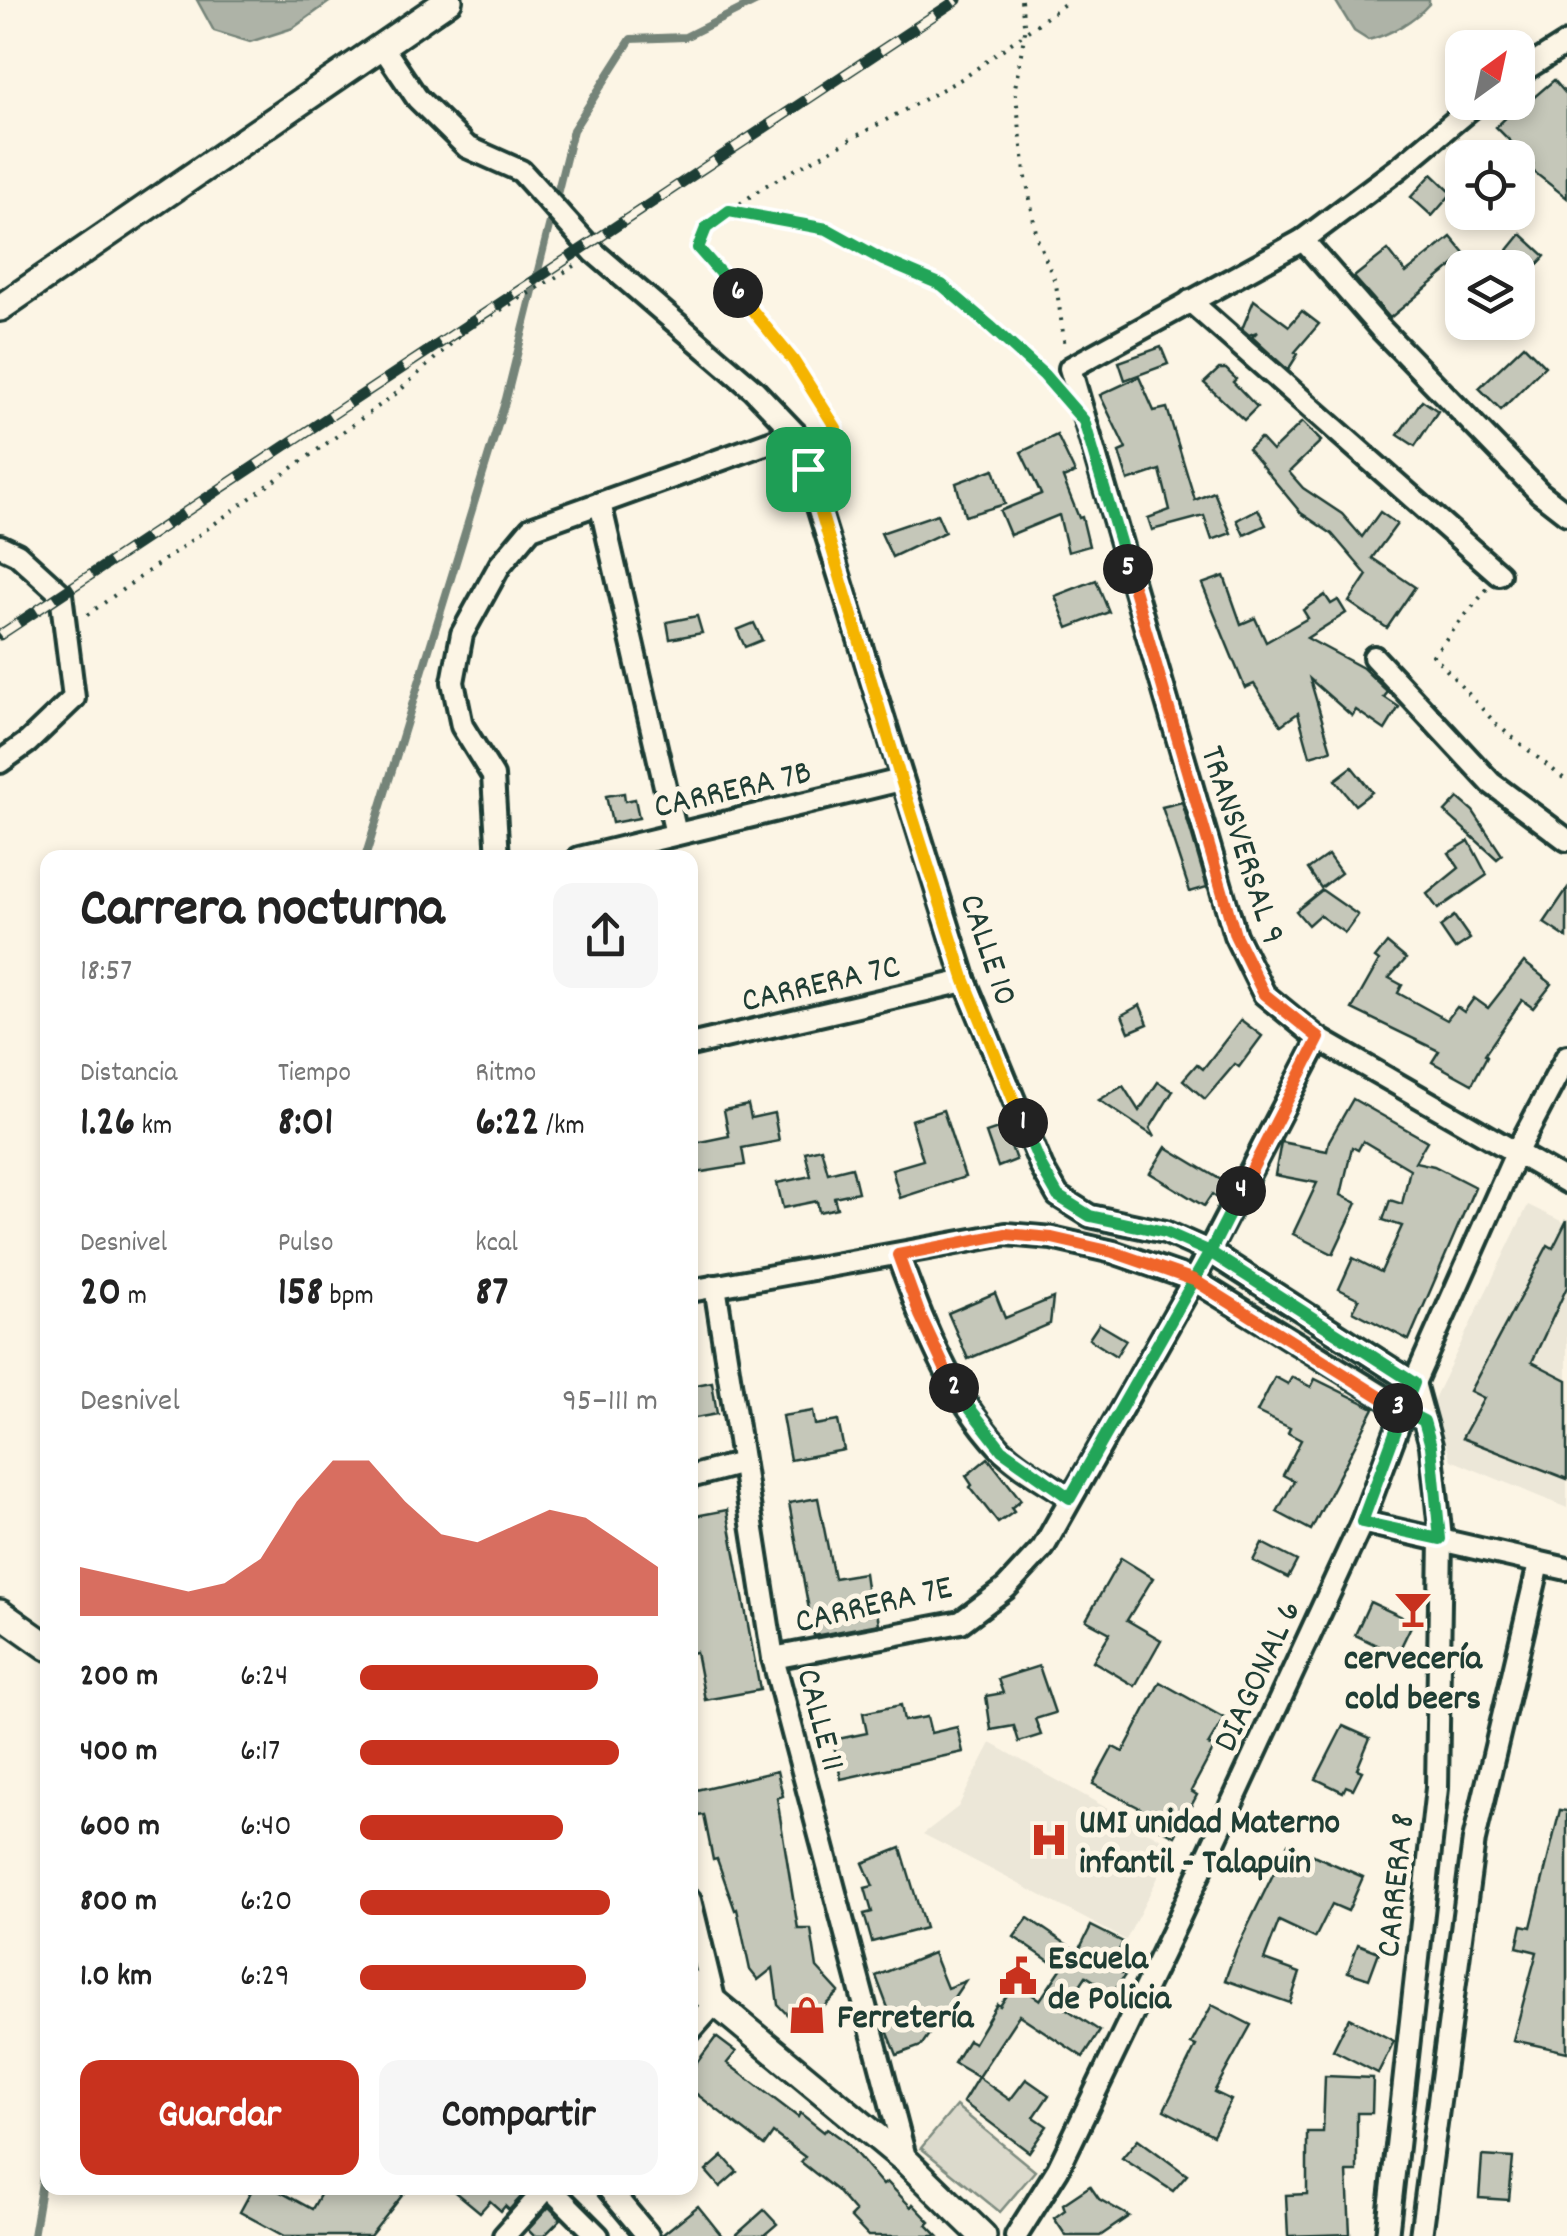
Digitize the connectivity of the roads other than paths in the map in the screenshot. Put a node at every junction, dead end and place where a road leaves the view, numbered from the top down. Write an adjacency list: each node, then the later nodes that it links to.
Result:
1 (449, 0): 2 (street)
2 (382, 46): 8 (street); 9 (street, CALLE 10)
3 (1564, 50): 4 (street)
4 (1535, 65)
5 (1456, 120): 6 (street)
6 (1303, 240): 7 (street); 11 (street)
7 (1190, 301): 13 (street); 22 (street, TRANSVERSAL 9)
8 (0, 308)
9 (794, 433): 10 (street); 16 (street, CALLE 10)
10 (600, 504): 17 (street); 19 (street)
11 (1567, 514)
12 (0, 546): 15 (street)
13 (1500, 574)
14 (1374, 657): 18 (street)
15 (0, 762)
16 (901, 780): 17 (street, CARRERA 7B); 21 (street, CALLE 10)
17 (676, 834): 20 (street, CARRERA 7B)
18 (1567, 840)
19 (497, 850)
20 (612, 850)
21 (965, 981): 23 (street, CARRERA 7C); 27 (street, CALLE 10)
22 (1319, 1038): 25 (street, TRANSVERSAL 9); 27 (street, CARRERA 7E)
23 (698, 1043)
24 (1567, 1056): 25 (street, DIAGONAL 6)
25 (1517, 1151): 26 (street, TRANSVERSAL 9); 32 (street, DIAGONAL 6)
26 (1567, 1182)
27 (1210, 1252): 29 (street, CARRERA 7E); 32 (street, CALLE 10)
28 (898, 1255): 29 (street); 30 (street); 37 (street)
29 (1194, 1280): 33 (street); 37 (street, CARRERA 7E)
30 (716, 1286): 31 (street); 35 (street, CALLE 11)
31 (698, 1289)
32 (1414, 1383): 33 (street, DIAGONAL 6); 34 (street)
33 (1403, 1411): 34 (street); 38 (street, DIAGONAL 6)
34 (1424, 1421): 39 (street)
35 (742, 1463): 36 (street); 44 (street, CALLE 11)
36 (698, 1475)
37 (1070, 1498): 44 (street, CARRERA 7E)
38 (1362, 1522): 39 (street); 57 (street, DIAGONAL 6)
39 (1440, 1539): 40 (street); 58 (street, CARRERA 8)
40 (1539, 1564): 41 (street); 59 (street, CARRERA 8)
41 (1567, 1569)
42 (0, 1613): 43 (street)
43 (40, 1641)
44 (773, 1658): 49 (street, CALLE 11)
45 (698, 1932): 47 (street)
46 (698, 1988): 47 (street)
47 (716, 2003): 48 (street); 49 (street)
48 (698, 2022)
49 (906, 2160): 56 (street)
50 (542, 2195): 53 (street)
51 (555, 2195): 54 (street)
52 (614, 2195): 55 (street)
53 (504, 2236)
54 (598, 2236)
55 (648, 2236)
56 (983, 2236)
57 (1016, 2236)
58 (1387, 2236)
59 (1421, 2236)

